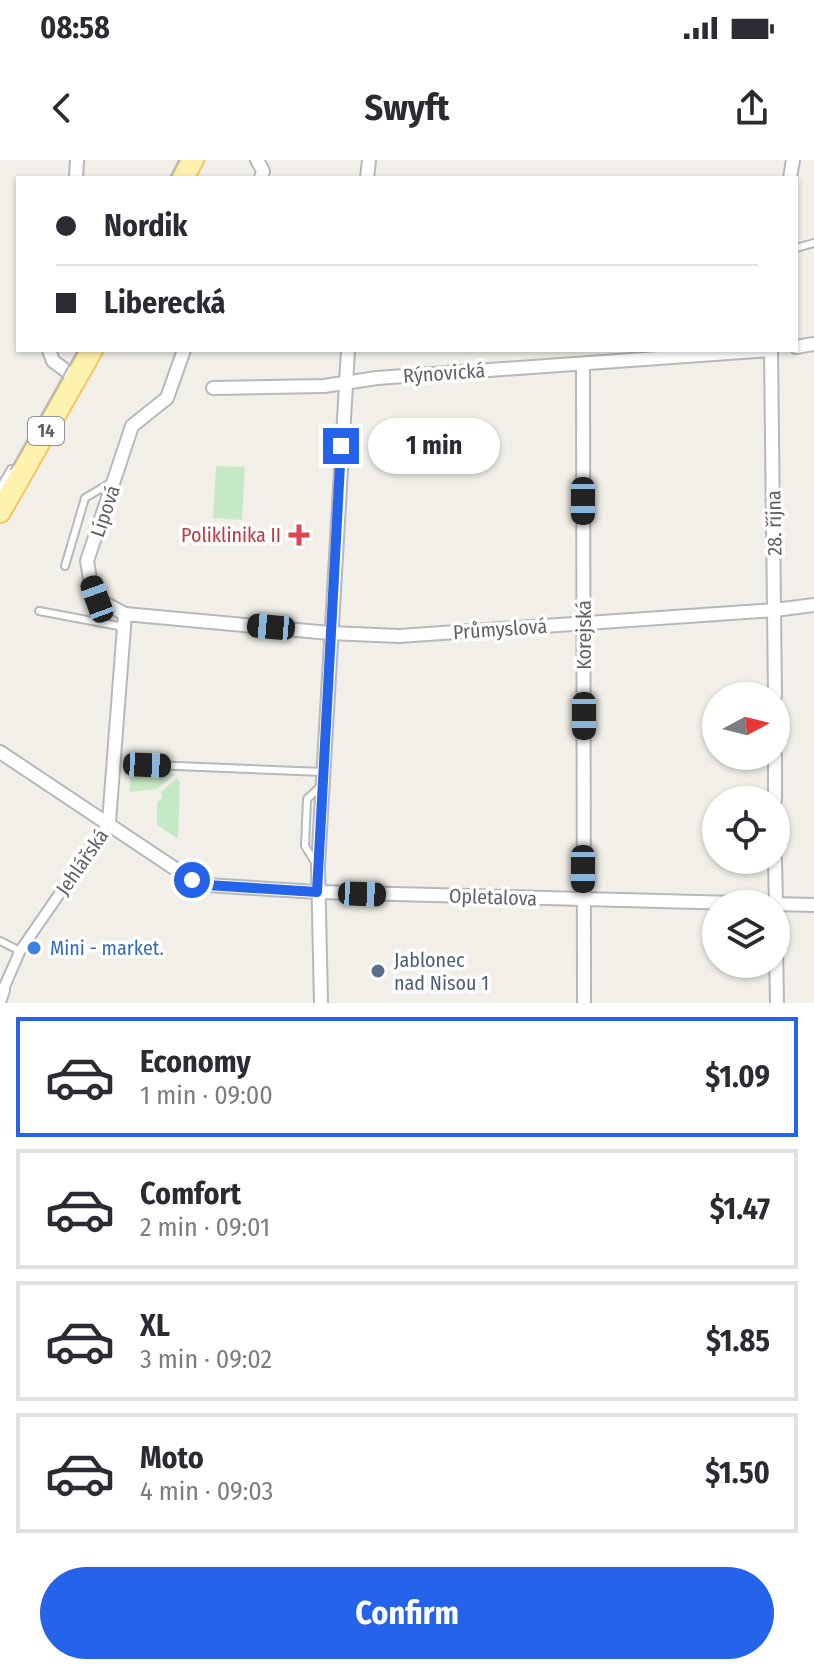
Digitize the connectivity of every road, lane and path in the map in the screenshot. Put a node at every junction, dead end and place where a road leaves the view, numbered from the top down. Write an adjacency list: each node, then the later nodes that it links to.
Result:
1 (50, 352): 9 (street)
2 (91, 352): 9 (main road, 14)
3 (183, 352): 13 (street, Lípová)
4 (348, 352): 10 (street)
5 (722, 352): 7 (street, Rýnovická)
6 (771, 352): 18 (street, 28. října)
7 (674, 354): 8 (street, Rýnovická)
8 (583, 364): 10 (street, Rýnovická); 21 (street, Korejská)
9 (77, 379): 12 (main road, 14)
10 (345, 383): 11 (street, Rýnovická); 22 (street)
11 (213, 388)
12 (26, 468): 14 (lane); 15 (main road, 14)
13 (115, 481): 16 (lane); 20 (street, Lípová)
14 (0, 488)
15 (0, 512)
16 (65, 566)
17 (814, 605): 18 (street, Průmyslová)
18 (775, 610): 21 (street, Průmyslová); 23 (street, 28. října)
19 (39, 611): 20 (lane)
20 (124, 620): 22 (street); 27 (street, Jehlářská)
21 (584, 624): 22 (street, Průmyslová); 29 (street, Korejská)
22 (330, 633): 26 (street)
23 (775, 682)
24 (0, 752): 27 (street, Opletalova)
25 (128, 764): 26 (lane)
26 (322, 779): 28 (street)
27 (109, 822): 28 (street, Opletalova); 34 (street, Jehlářská)
28 (317, 892): 29 (street, Opletalova); 37 (street)
29 (583, 900): 30 (street, Opletalova); 38 (street, Korejská)
30 (702, 902)
31 (790, 904): 32 (street, Opletalova)
32 (814, 905)
33 (0, 941): 34 (lane)
34 (20, 951): 36 (street, Jehlářská)
35 (777, 978): 39 (street)
36 (1, 995)
37 (321, 1003)
38 (584, 1003)
39 (777, 1003)

